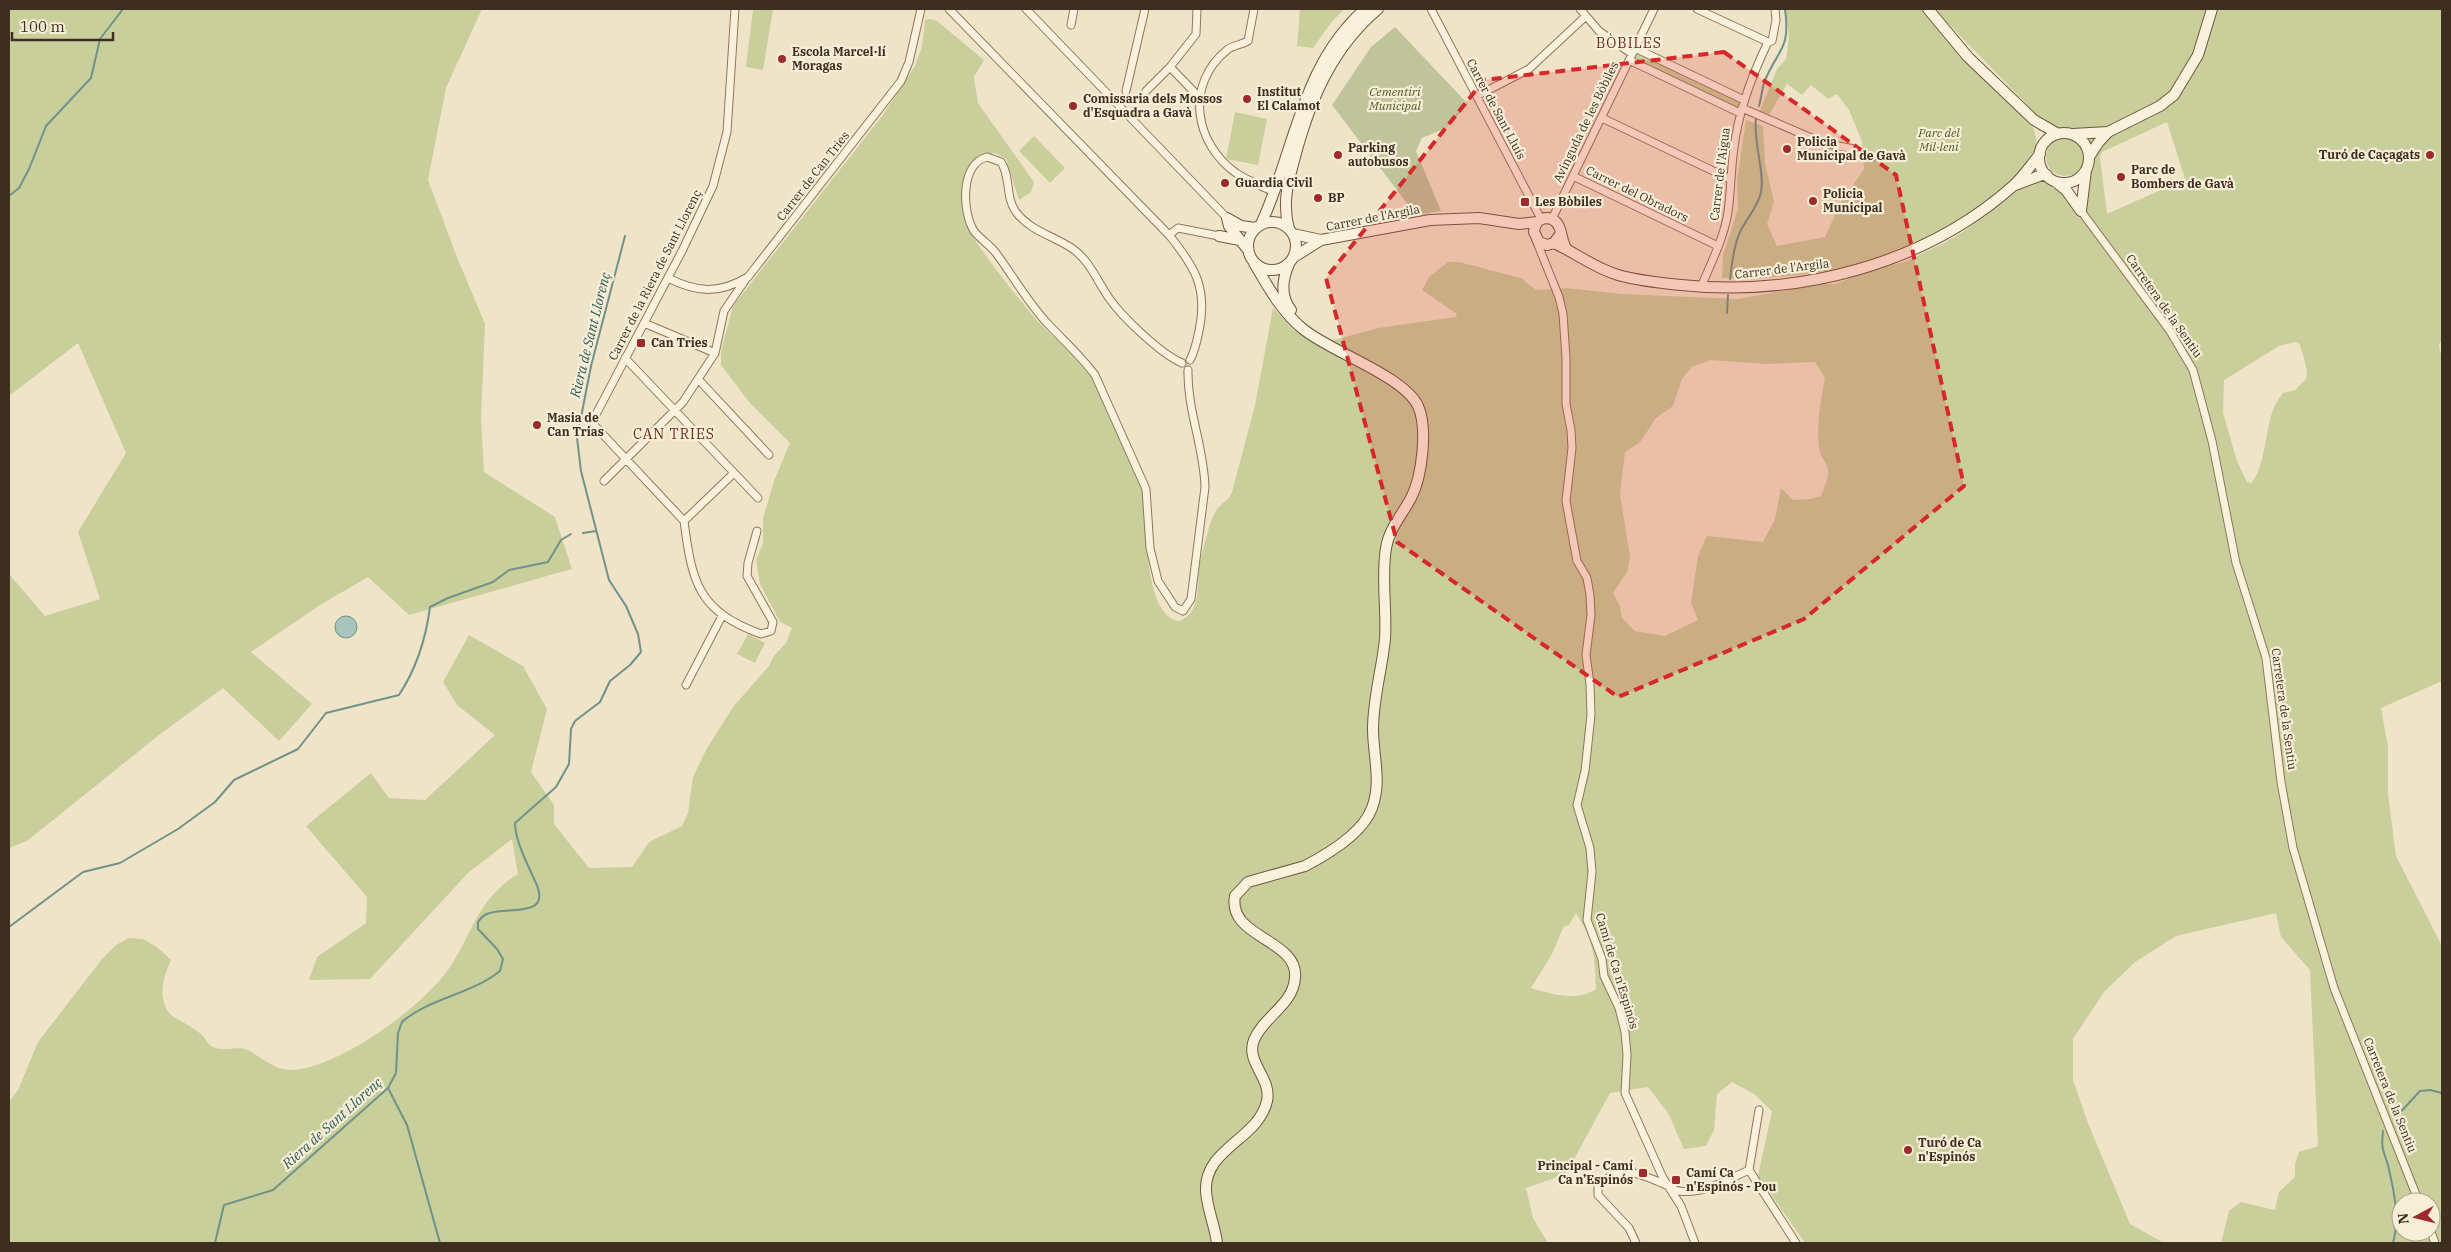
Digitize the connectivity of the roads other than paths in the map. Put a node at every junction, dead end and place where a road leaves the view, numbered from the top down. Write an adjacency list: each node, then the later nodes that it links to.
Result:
1 (735, 9): 62 (street, Carrer de la Riera de Sant Llorenç)
2 (921, 9): 61 (street, Carrer de Can Tries)
3 (949, 9): 50 (street)
4 (1026, 9): 45 (street)
5 (1074, 9): 19 (street)
6 (1145, 9): 23 (street)
7 (1196, 9): 22 (street)
8 (1254, 9): 26 (street)
9 (1365, 9): 42 (main road)
10 (1378, 9): 48 (main road)
11 (1431, 9): 25 (street, Carrer de Sant Lluís)
12 (1580, 9): 18 (street)
13 (1654, 9): 21 (street, Avinguda de les Bòbiles)
14 (1698, 9): 20 (street)
15 (1775, 9): 20 (street, Carrer de l'Aigua)
16 (1928, 9): 30 (main road)
17 (2212, 9): 31 (main road)
18 (1586, 16): 21 (street); 25 (street)
19 (1071, 25)
20 (1768, 42): 27 (street, Carrer de l'Aigua)
21 (1632, 54): 27 (street); 28 (street); 29 (street, Avinguda de les Bòbiles)
22 (1170, 67): 24 (street); 26 (street)
23 (1126, 91)
24 (1146, 91)
25 (1477, 96): 47 (street, Carrer de Sant Lluís)
26 (1200, 98): 42 (street)
27 (1744, 100): 28 (street, Carrer de l'Aigua)
28 (1741, 111): 34 (street); 40 (street, Carrer de l'Aigua)
29 (1602, 118): 38 (street, Avinguda de les Bòbiles); 40 (street)
30 (2034, 120): 32 (main road); 35 (main road)
31 (2108, 132): 33 (main road); 36 (main road)
32 (2058, 134): 33 (main road); 35 (main road)
33 (2073, 134): 36 (main road)
34 (1854, 148)
35 (2041, 151): 39 (main road); 41 (main road, Carrer de l'Argila)
36 (2090, 157): 37 (main road)
37 (2086, 170): 39 (main road); 43 (main road)
38 (1573, 176): 44 (street, Avinguda de les Bòbiles); 55 (street, Carrer del Obradors)
39 (2050, 178): 41 (main road, Carrer de l'Argila); 43 (main road, Carretera de la Sentiu)
40 (1730, 179): 55 (street, Carrer de l'Aigua)
41 (2014, 185): 63 (main road, Carrer de l'Argila)
42 (1274, 192): 46 (main road)
43 (2081, 211): 84 (street, Carretera de la Sentiu)
44 (1552, 219): 47 (main road); 49 (main road)
45 (1228, 222): 46 (main road); 51 (main road); 52 (main road)
46 (1258, 226): 48 (main road); 57 (main road)
47 (1537, 228): 53 (main road, Carrer de l'Argila); 54 (main road); 58 (street, Camí de Ca n'Espinós)
48 (1291, 232): 53 (main road, Carrer de l'Argila); 59 (main road)
49 (1561, 232): 54 (main road); 56 (main road)
50 (1169, 235): 51 (street); 67 (street)
51 (1219, 236): 52 (main road)
52 (1240, 240): 57 (main road)
53 (1321, 240): 59 (main road, Carrer de l'Argila)
54 (1552, 244): 56 (main road, Carrer de l'Argila); 58 (street)
55 (1718, 246): 63 (street, Carrer de l'Aigua)
56 (1566, 248): 63 (main road, Carrer de l'Argila)
57 (1248, 250): 60 (main road)
58 (1544, 258): 83 (street, Camí de Ca n'Espinós)
59 (1291, 261): 60 (main road); 85 (main road)
60 (1254, 263): 85 (main road)
61 (748, 277): 62 (street, Carrer de Can Tries); 65 (street)
62 (668, 278): 64 (street, Carrer de la Riera de Sant Llorenç)
63 (1701, 287)
64 (644, 323): 65 (street); 66 (street, Carrer de la Riera de Sant Llorenç)
65 (715, 354): 70 (street)
66 (625, 358): 71 (street); 73 (street, Carrer de la Riera de Sant Llorenç)
67 (1190, 360): 68 (street); 69 (street)
68 (1182, 363): 69 (street); 69 (street)
69 (1188, 370)
70 (698, 379): 71 (street); 72 (street)
71 (675, 411): 73 (street); 74 (street)
72 (769, 455)
73 (625, 460): 75 (street); 77 (street)
74 (734, 473): 76 (street); 77 (street)
75 (604, 481)
76 (758, 498)
77 (684, 521): 79 (street)
78 (757, 531): 79 (street)
79 (722, 616): 80 (street)
80 (686, 685)
81 (1759, 1110): 82 (street)
82 (1749, 1170): 83 (street); 88 (street)
83 (1667, 1185): 86 (street); 87 (street, Camí de Ca n'Espinós)
84 (2415, 1192)
85 (1219, 1243)
86 (1636, 1243)
87 (1694, 1243)
88 (1796, 1243)

